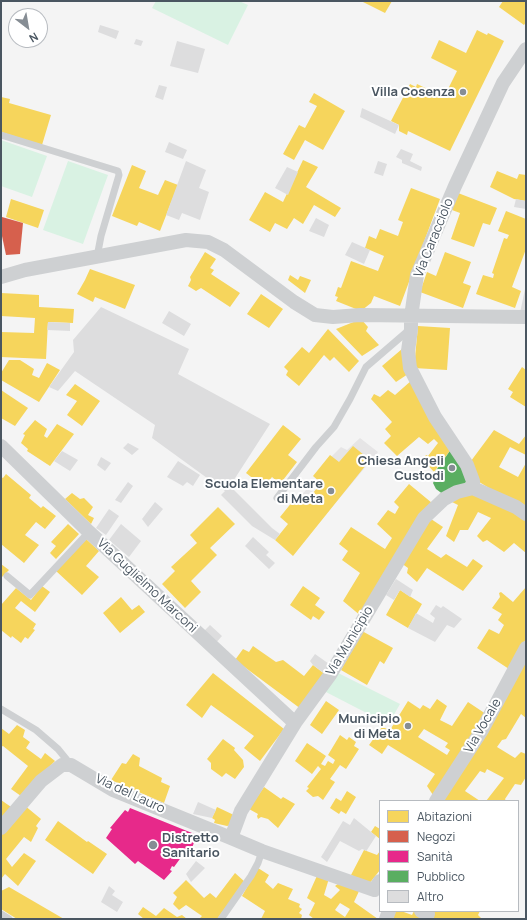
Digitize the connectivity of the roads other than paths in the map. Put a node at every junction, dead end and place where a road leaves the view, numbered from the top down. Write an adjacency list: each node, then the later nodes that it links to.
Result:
1 (526, 49): 6 (street, Via Caracciolo)
2 (1, 135): 3 (lane)
3 (97, 257): 4 (street); 6 (street)
4 (1, 277)
5 (526, 317): 6 (street)
6 (411, 323): 8 (street, Via Caracciolo); 9 (lane)
7 (1, 446): 11 (street, Via Guglielmo Marconi)
8 (473, 488): 10 (street); 15 (street, Via Municipio)
9 (277, 498)
10 (526, 514)
11 (89, 532): 12 (lane); 15 (street, Via Guglielmo Marconi)
12 (7, 576)
13 (526, 648): 17 (street, Via Vocale)
14 (1, 709): 16 (lane)
15 (295, 723): 19 (street, Via Municipio)
16 (71, 765): 18 (street); 19 (street, Via del Lauro)
17 (437, 800)
18 (1, 828)
19 (231, 838): 20 (street)
20 (262, 851): 21 (street); 25 (lane)
21 (378, 888)
22 (423, 912): 26 (street)
23 (1, 914): 24 (lane)
24 (9, 919)
25 (221, 919)
26 (426, 919)

